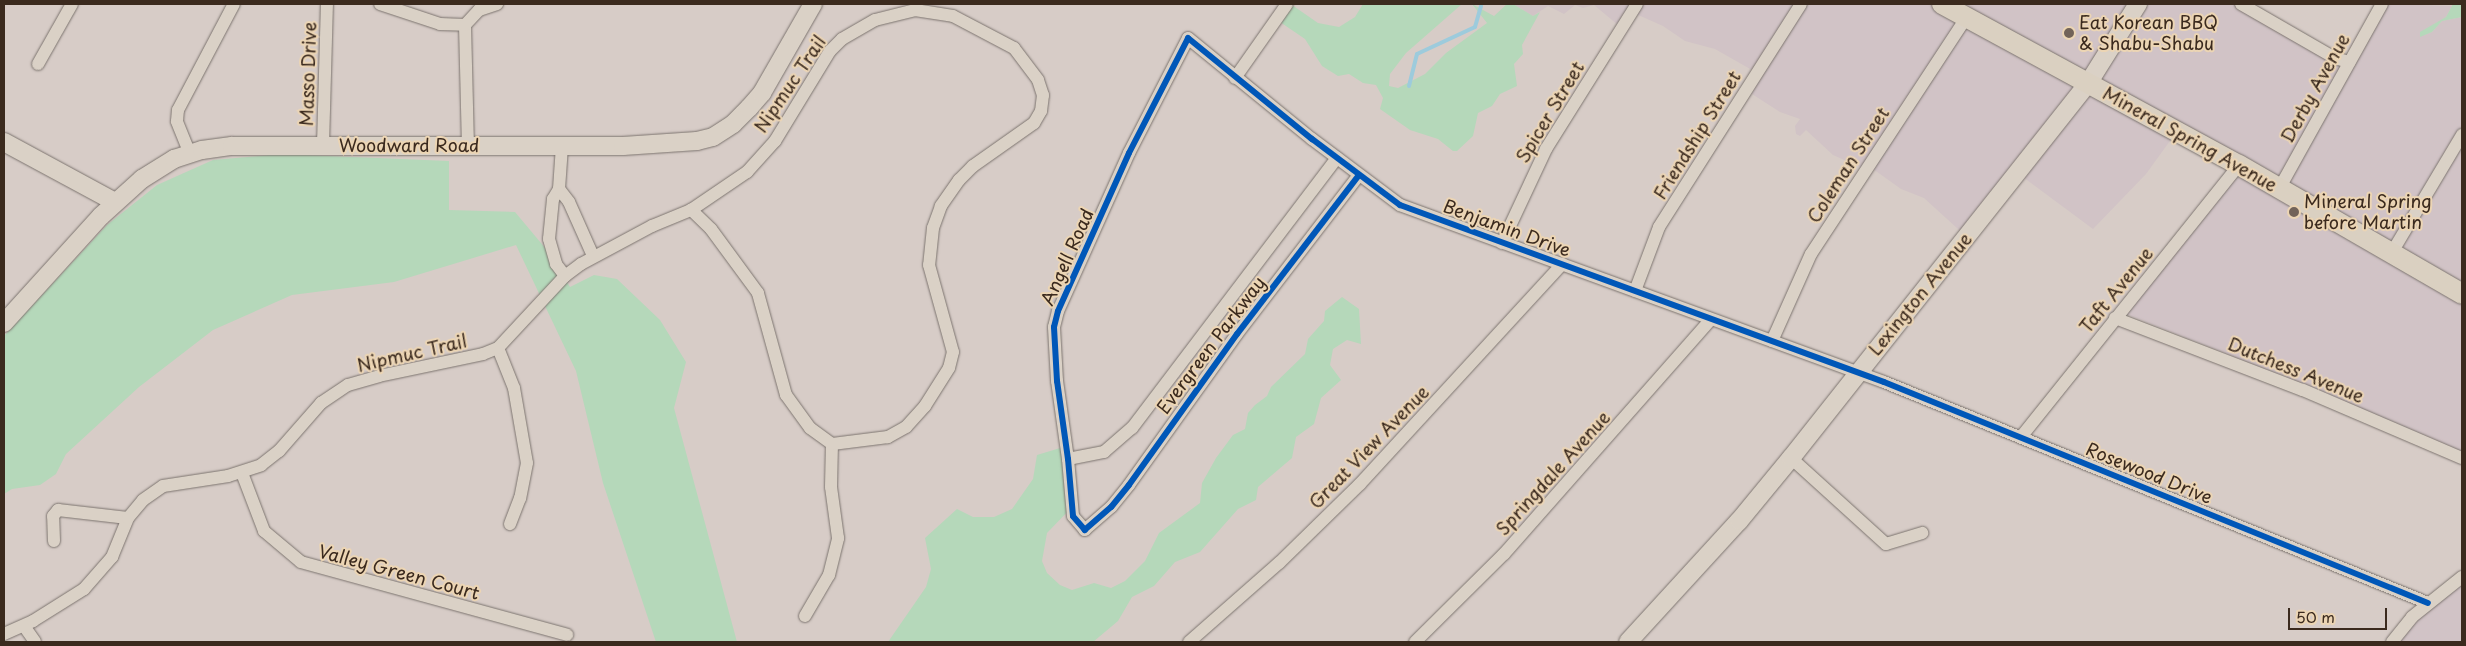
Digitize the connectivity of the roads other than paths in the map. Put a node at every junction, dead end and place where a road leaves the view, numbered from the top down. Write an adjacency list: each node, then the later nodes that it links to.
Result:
1 (72, 4): 18 (street)
2 (234, 4): 26 (street)
3 (327, 4): 23 (street, Masso Drive)
4 (380, 4): 15 (street)
5 (497, 4): 15 (street)
6 (813, 4): 25 (street, Woodward Road)
7 (1287, 4): 19 (street)
8 (1637, 4): 34 (street, Spicer Street)
9 (1801, 4): 39 (street, Friendship Street)
10 (1942, 4): 14 (main road, Mineral Spring Avenue)
11 (2138, 4): 20 (street, Lexington Avenue)
12 (2241, 4): 17 (street)
13 (2382, 4): 17 (street, Derby Avenue)
14 (1968, 15): 20 (main road, Mineral Spring Avenue); 44 (street, Coleman Street)
15 (465, 25): 24 (street)
16 (1188, 38): 19 (street, Benjamin Drive); 51 (street, Angell Road)
17 (2349, 62): 31 (street, Derby Avenue)
18 (38, 64)
19 (1235, 78): 27 (street, Benjamin Drive)
20 (2089, 82): 28 (main road, Mineral Spring Avenue); 46 (street, Lexington Avenue)
21 (2462, 135): 35 (street)
22 (4, 142): 32 (street)
23 (323, 145): 24 (street, Woodward Road); 26 (street, Woodward Road)
24 (468, 146): 25 (street, Woodward Road)
25 (562, 146): 30 (street)
26 (190, 154): 32 (street, Woodward Road)
27 (1337, 158): 29 (street, Benjamin Drive); 51 (street, Evergreen Parkway)
28 (2239, 165): 31 (main road, Mineral Spring Avenue); 41 (street, Taft Avenue)
29 (1359, 175): 34 (street, Benjamin Drive); 55 (street, Evergreen Parkway)
30 (559, 189): 36 (street); 38 (street)
31 (2279, 189): 35 (main road, Mineral Spring Avenue)
32 (115, 202): 43 (street, Woodward Road)
33 (691, 210): 36 (street, Nipmuc Trail); 48 (street); 48 (street, Nipmuc Trail)
34 (1502, 243): 37 (street, Benjamin Drive)
35 (2391, 254): 40 (main road, Mineral Spring Avenue)
36 (593, 256): 38 (street, Nipmuc Trail)
37 (1562, 264): 39 (street, Benjamin Drive); 65 (street, Great View Avenue)
38 (565, 276): 45 (street, Nipmuc Trail)
39 (1635, 291): 42 (street, Benjamin Drive)
40 (2462, 294)
41 (2116, 318): 47 (street, Taft Avenue); 50 (street, Dutchess Avenue)
42 (1710, 320): 44 (street, Benjamin Drive); 66 (street, Springdale Avenue)
43 (4, 323)
44 (1772, 341): 46 (street, Benjamin Drive)
45 (498, 348): 52 (street, Nipmuc Trail); 54 (street)
46 (1857, 372): 47 (street, Rosewood Drive); 49 (street, Lexington Avenue)
47 (2021, 438): 59 (street, Rosewood Drive)
48 (832, 444): 60 (street)
49 (1791, 458): 56 (street); 67 (street, Lexington Avenue)
50 (2462, 458)
51 (1068, 459): 55 (street, Angell Road)
52 (242, 473): 53 (street, Nipmuc Trail); 63 (street, Valley Green Court)
53 (128, 518): 57 (street); 61 (street, Nipmuc Trail)
54 (510, 524)
55 (1085, 530)
56 (1922, 533)
57 (54, 541)
58 (2462, 577): 59 (street)
59 (2428, 603): 68 (street)
60 (805, 616)
61 (24, 626): 62 (street, Nipmuc Trail); 64 (street)
62 (4, 634)
63 (567, 635)
64 (35, 642)
65 (1190, 642)
66 (1415, 642)
67 (1628, 642)
68 (2392, 642)

